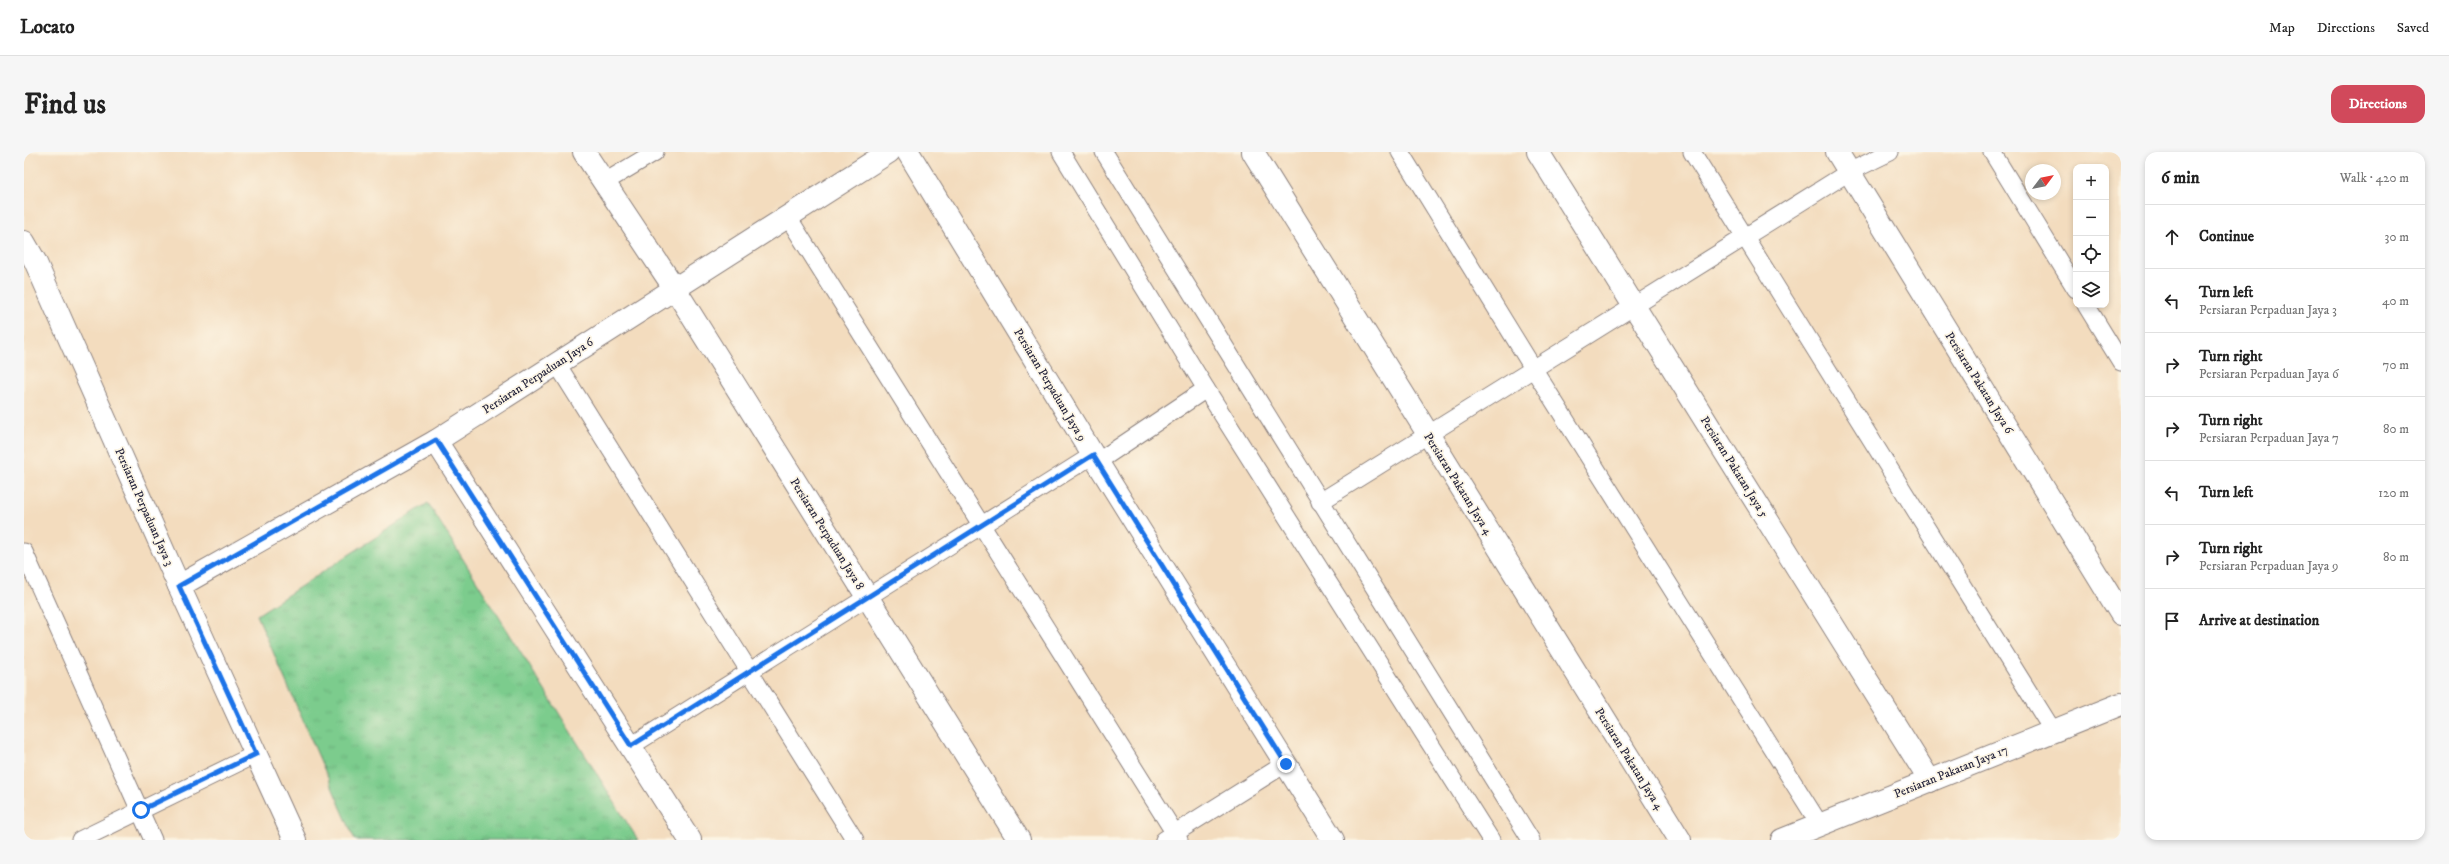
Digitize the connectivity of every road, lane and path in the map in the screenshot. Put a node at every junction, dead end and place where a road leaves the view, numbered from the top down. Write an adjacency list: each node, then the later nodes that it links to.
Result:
1 (584, 152): 15 (street, Persiaran Perpaduan Jaya 8)
2 (655, 152): 15 (lane)
3 (889, 152): 16 (street, Persiaran Perpaduan Jaya 6)
4 (908, 152): 29 (street, Persiaran Perpaduan Jaya 9)
5 (1061, 152): 26 (lane)
6 (1104, 152): 30 (lane)
7 (1253, 152): 27 (street, Persiaran Pakatan Jaya 4)
8 (1400, 152): 25 (lane)
9 (1538, 152): 21 (street, Persiaran Pakatan Jaya 5)
10 (1692, 152): 17 (lane)
11 (1837, 152): 14 (street, Persiaran Pakatan Jaya 6)
12 (1890, 152): 14 (lane)
13 (1992, 152): 19 (lane)
14 (1849, 172): 17 (lane); 35 (street, Persiaran Pakatan Jaya 6)
15 (604, 182): 20 (street, Persiaran Perpaduan Jaya 8)
16 (788, 217): 20 (street, Persiaran Perpaduan Jaya 6); 31 (lane)
17 (1746, 238): 21 (lane); 38 (lane)
18 (24, 242): 33 (street, Persiaran Perpaduan Jaya 3)
19 (2073, 284)
20 (675, 288): 24 (street, Persiaran Perpaduan Jaya 6); 34 (street, Persiaran Perpaduan Jaya 8)
21 (1634, 306): 25 (lane); 42 (street, Persiaran Pakatan Jaya 5)
22 (2088, 308): 23 (lane)
23 (2121, 362)
24 (557, 364): 28 (street, Persiaran Perpaduan Jaya 6); 36 (lane)
25 (1533, 368): 27 (lane); 44 (lane)
26 (1206, 390): 29 (lane); 53 (lane)
27 (1427, 434): 30 (lane); 55 (street, Persiaran Pakatan Jaya 4)
28 (436, 440): 33 (street, Persiaran Perpaduan Jaya 6); 39 (street)
29 (1095, 458): 31 (lane); 41 (street, Persiaran Perpaduan Jaya 9)
30 (1320, 502): 54 (lane)
31 (981, 525): 34 (lane); 45 (lane)
32 (24, 552): 43 (lane)
33 (179, 586): 40 (street, Persiaran Perpaduan Jaya 3)
34 (866, 598): 36 (lane); 51 (street, Persiaran Perpaduan Jaya 8)
35 (2121, 614)
36 (750, 671): 39 (lane); 50 (lane)
37 (2121, 704): 38 (street, Persiaran Pakatan Jaya 17)
38 (2053, 731): 42 (street, Persiaran Pakatan Jaya 17)
39 (631, 746): 49 (street)
40 (256, 754): 43 (lane); 48 (street, Persiaran Perpaduan Jaya 3)
41 (1286, 764): 45 (lane); 52 (street, Persiaran Perpaduan Jaya 9)
42 (1930, 781): 44 (street, Persiaran Pakatan Jaya 17)
43 (141, 810): 46 (lane); 47 (lane)
44 (1820, 825): 56 (street, Persiaran Pakatan Jaya 17)
45 (1172, 838)
46 (80, 840)
47 (154, 840)
48 (295, 840)
49 (690, 840)
50 (855, 840)
51 (1019, 840)
52 (1333, 840)
53 (1491, 840)
54 (1531, 840)
55 (1680, 840)
56 (1782, 840)

